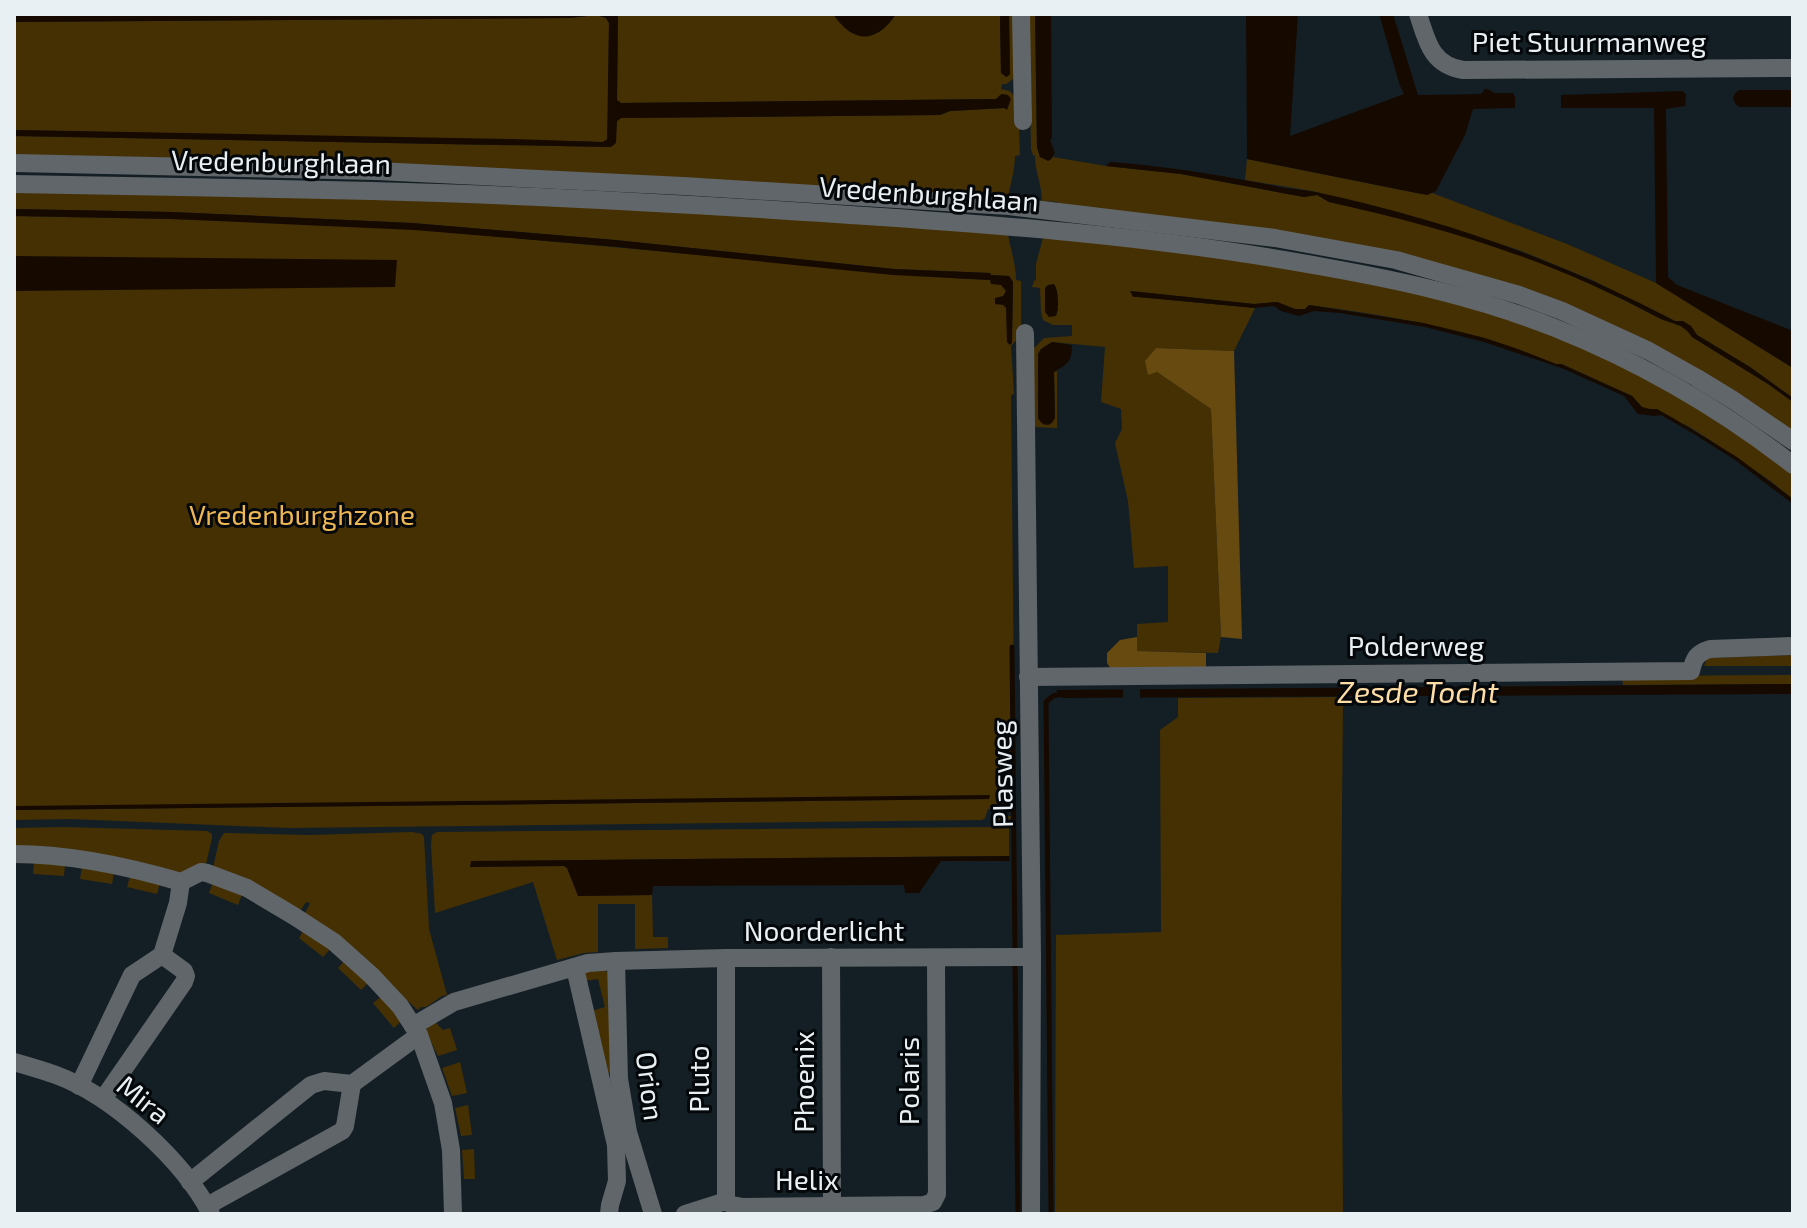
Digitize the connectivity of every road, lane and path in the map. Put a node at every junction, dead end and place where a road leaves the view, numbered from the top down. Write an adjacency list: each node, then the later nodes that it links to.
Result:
1 (1021, 14): 4 (street)
2 (1418, 14): 3 (street, Piet Stuurmanweg)
3 (1793, 68)
4 (1023, 121)
5 (14, 163): 7 (street, Vredenburghlaan)
6 (14, 184): 7 (street, Vredenburghlaan)
7 (1042, 220): 9 (street, Vredenburghlaan); 10 (street, Vredenburghlaan)
8 (1025, 333): 12 (street, Plasweg)
9 (1793, 441)
10 (1793, 465)
11 (1793, 646): 12 (street, Polderweg)
12 (1028, 677): 17 (street, Plasweg)
13 (14, 854): 14 (street)
14 (181, 882): 15 (street); 22 (street)
15 (162, 955): 25 (street); 26 (street)
16 (831, 957): 18 (street, Noorderlicht); 19 (street, Noorderlicht); 30 (street, Phoenix)
17 (1032, 957): 19 (street, Noorderlicht); 37 (street, Plasweg)
18 (726, 958): 20 (street, Noorderlicht); 28 (street, Pluto)
19 (936, 958): 29 (street, Polaris)
20 (616, 961): 21 (street, Noorderlicht); 35 (street, Orion)
21 (575, 968): 22 (street, Noorderlicht); 34 (street)
22 (416, 1030): 24 (street, Noorderlicht); 33 (street)
23 (14, 1062): 25 (street, Mira)
24 (352, 1084): 27 (street); 31 (street)
25 (79, 1086): 26 (street, Mira)
26 (103, 1099): 27 (street, Mira)
27 (190, 1182): 31 (street, Mira)
28 (726, 1201): 32 (street, Helix); 36 (street, Helix)
29 (933, 1202): 30 (street, Helix)
30 (832, 1206): 32 (street, Helix)
31 (209, 1210)
32 (803, 1210)
33 (453, 1214)
34 (609, 1214)
35 (653, 1214)
36 (685, 1214)
37 (1031, 1214)

